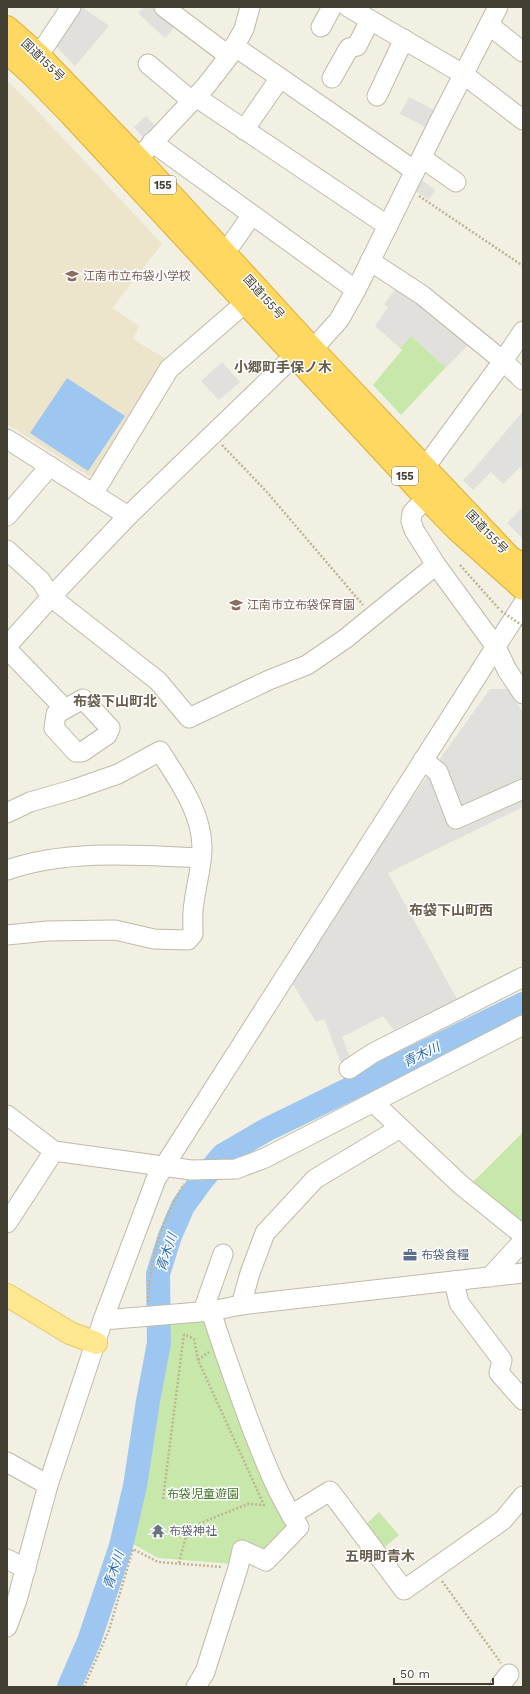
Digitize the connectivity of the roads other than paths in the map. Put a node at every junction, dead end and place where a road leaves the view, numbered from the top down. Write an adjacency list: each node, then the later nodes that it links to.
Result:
1 (71, 7): 14 (street)
2 (164, 7): 11 (street)
3 (250, 7): 11 (street)
4 (332, 7): 9 (street)
5 (348, 7): 7 (street)
6 (492, 14): 13 (street); 16 (street)
7 (370, 20): 10 (street); 18 (street)
8 (7, 27): 14 (highway, 国道155号 / 155)
9 (321, 27)
10 (404, 40): 16 (street); 19 (street)
11 (232, 51): 17 (street); 20 (street)
12 (7, 52): 31 (highway, 国道155号 / 155)
13 (523, 52)
14 (39, 55): 23 (highway, 国道155号 / 155)
15 (148, 64): 20 (street)
16 (463, 74): 21 (street); 24 (street)
17 (280, 78): 22 (street); 24 (street)
18 (332, 78)
19 (377, 96)
20 (194, 99): 22 (street); 23 (street)
21 (523, 120)
22 (244, 130): 27 (street)
23 (145, 150): 26 (street); 28 (highway, 国道155号 / 155)
24 (414, 172): 25 (street); 27 (street)
25 (456, 182)
26 (252, 215): 28 (street); 30 (street)
27 (388, 226): 29 (street)
28 (225, 253): 33 (highway, 国道155号 / 155)
29 (370, 261): 30 (street); 34 (street)
30 (356, 290): 33 (street)
31 (245, 303): 33 (highway, 国道155号 / 155); 39 (street)
32 (523, 331): 34 (street)
33 (303, 353): 38 (highway, 国道155号 / 155); 40 (highway, 国道155号 / 155); 42 (street)
34 (504, 361): 35 (street); 38 (street)
35 (523, 380)
36 (7, 439): 37 (street)
37 (50, 466): 39 (street); 41 (street)
38 (426, 466): 45 (highway, 国道155号 / 155)
39 (93, 494): 42 (street)
40 (426, 498): 44 (street); 46 (highway, 国道155号 / 155)
41 (7, 516)
42 (128, 516): 47 (street)
43 (7, 550): 47 (street)
44 (436, 564): 47 (street); 50 (street)
45 (523, 565)
46 (523, 589)
47 (51, 597): 49 (street)
48 (523, 604): 50 (street)
49 (7, 647): 52 (street)
50 (496, 647): 51 (street); 53 (street)
51 (523, 694)
52 (64, 708)
53 (423, 760): 54 (street); 66 (street)
54 (523, 789)
55 (7, 813): 56 (street)
56 (201, 858): 57 (street); 58 (street)
57 (7, 870)
58 (7, 935)
59 (523, 977): 61 (street)
60 (523, 1025): 62 (street)
61 (349, 1069)
62 (374, 1103): 64 (street); 66 (street)
63 (7, 1115): 65 (street)
64 (400, 1128): 68 (street); 75 (street)
65 (54, 1151): 66 (street); 67 (street)
66 (163, 1167): 77 (street)
67 (7, 1223)
68 (523, 1235)
69 (523, 1241): 72 (street)
70 (223, 1254): 76 (street)
71 (523, 1273): 72 (street)
72 (490, 1277): 73 (street)
73 (454, 1281): 75 (street); 79 (street)
74 (7, 1295): 78 (main road)
75 (241, 1305): 76 (street)
76 (178, 1314): 77 (street); 83 (street)
77 (103, 1320): 78 (street)
78 (96, 1343): 81 (street)
79 (523, 1400)
80 (7, 1462): 81 (street)
81 (48, 1485): 85 (street)
82 (523, 1496): 83 (street)
83 (291, 1515): 87 (street)
84 (7, 1559): 85 (street)
85 (26, 1569): 86 (street)
86 (7, 1628)
87 (196, 1687)

